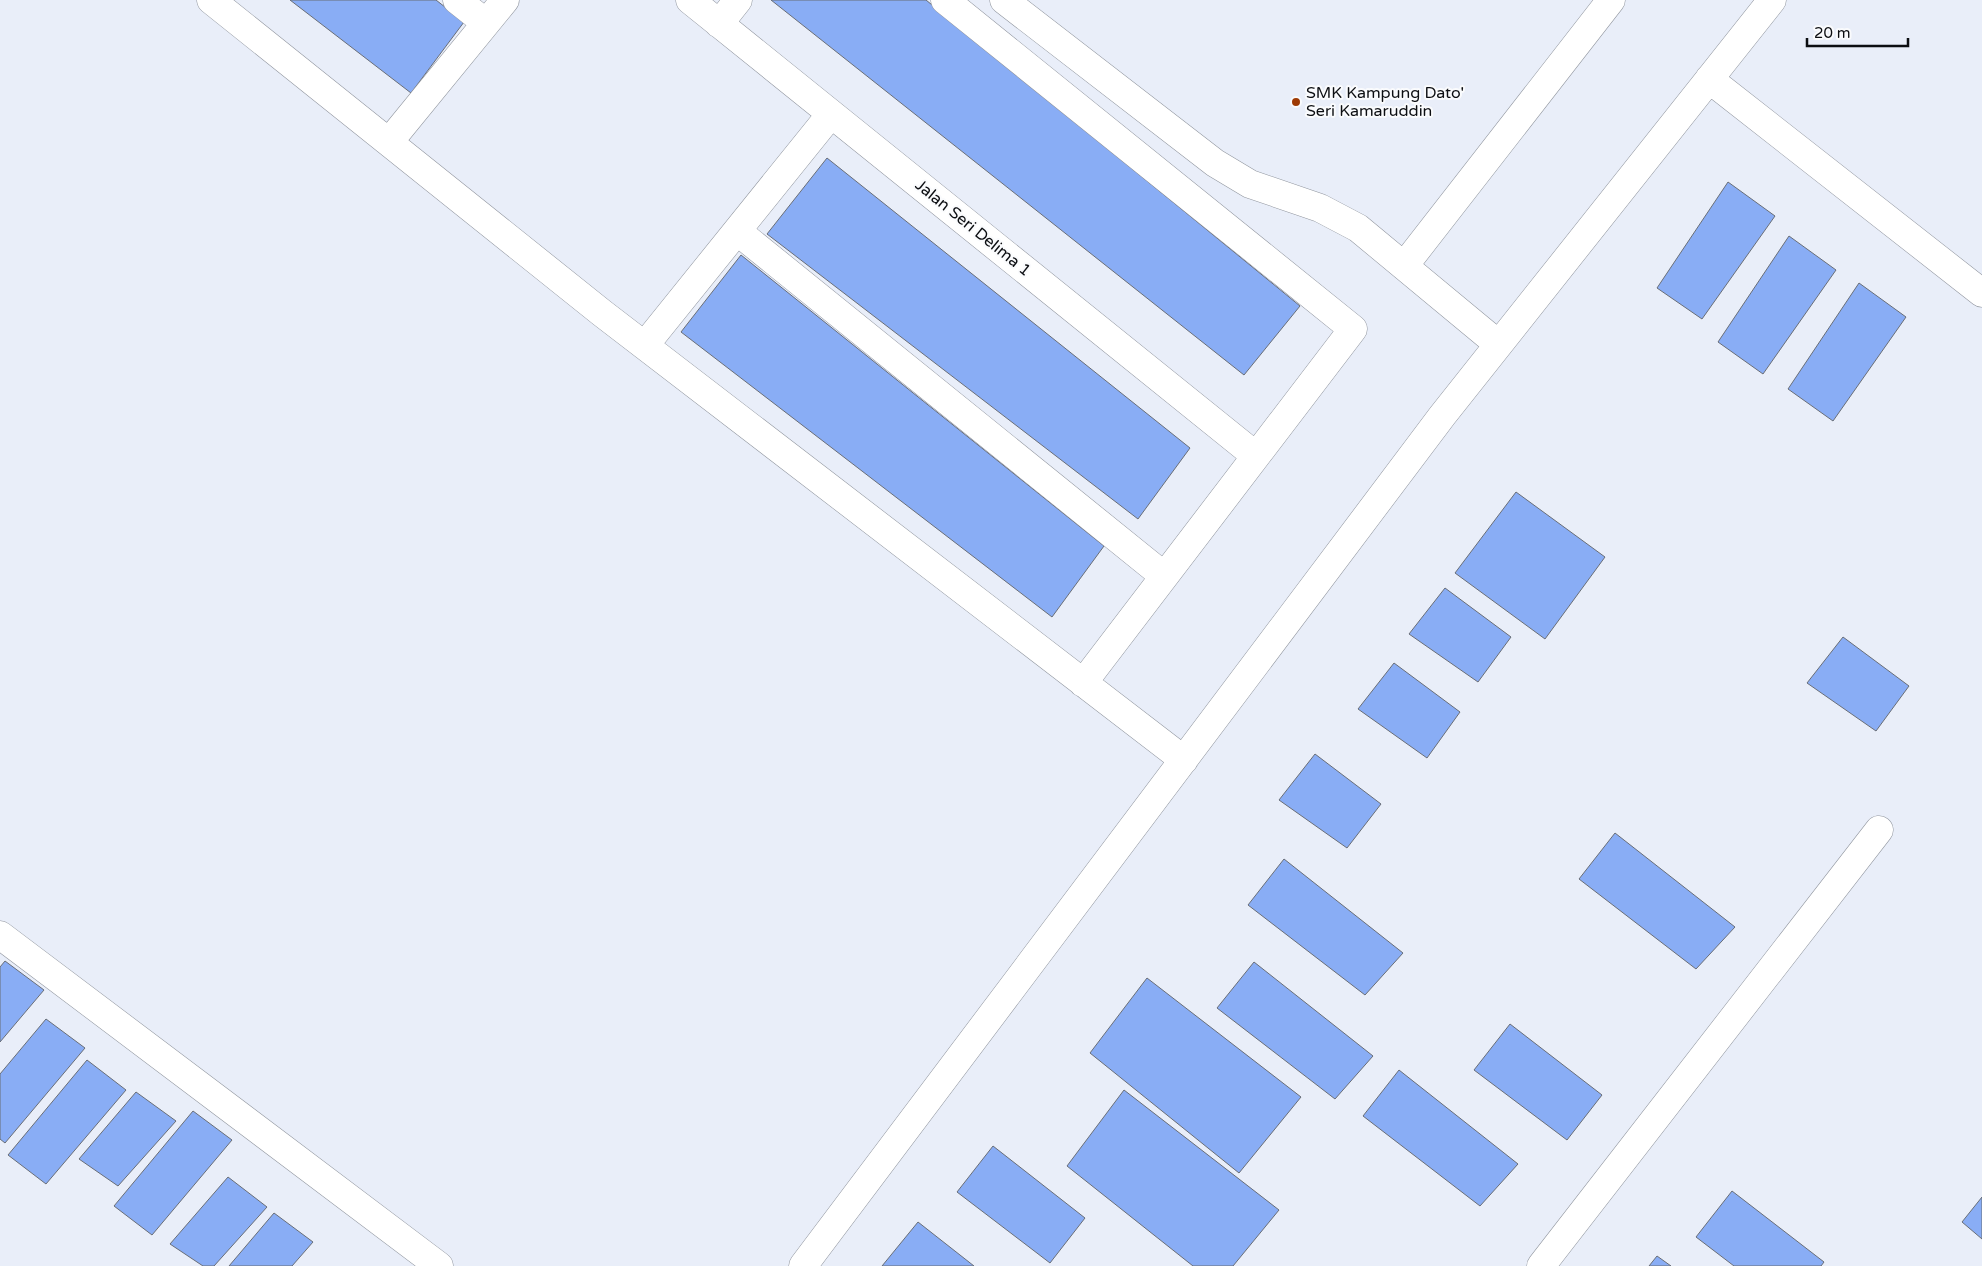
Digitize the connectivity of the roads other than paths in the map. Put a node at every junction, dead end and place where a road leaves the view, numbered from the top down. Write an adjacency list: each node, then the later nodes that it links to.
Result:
1 (211, 0): 14 (street)
2 (457, 0): 10 (street)
3 (505, 0): 10 (street)
4 (690, 0): 11 (street, Jalan Seri Delima 1)
5 (738, 0): 11 (street)
6 (945, 0): 20 (street)
7 (1004, 0): 16 (street)
8 (1611, 0): 16 (street)
9 (1772, 0): 12 (street)
10 (486, 23): 14 (street)
11 (719, 24): 13 (street, Jalan Seri Delima 1)
12 (1710, 79): 17 (street); 18 (street)
13 (831, 114): 15 (street); 20 (street, Jalan Seri Delima 1)
14 (389, 142): 19 (street)
15 (737, 231): 19 (street); 21 (street)
16 (1404, 266): 18 (street)
17 (1982, 293)
18 (1498, 344): 23 (street)
19 (645, 345): 22 (street)
20 (1256, 456): 21 (street)
21 (1164, 576): 22 (street)
22 (1083, 683): 23 (street)
23 (1184, 760): 27 (street)
24 (1879, 830): 28 (street)
25 (0, 935): 26 (street)
26 (439, 1266)
27 (803, 1266)
28 (1541, 1266)

